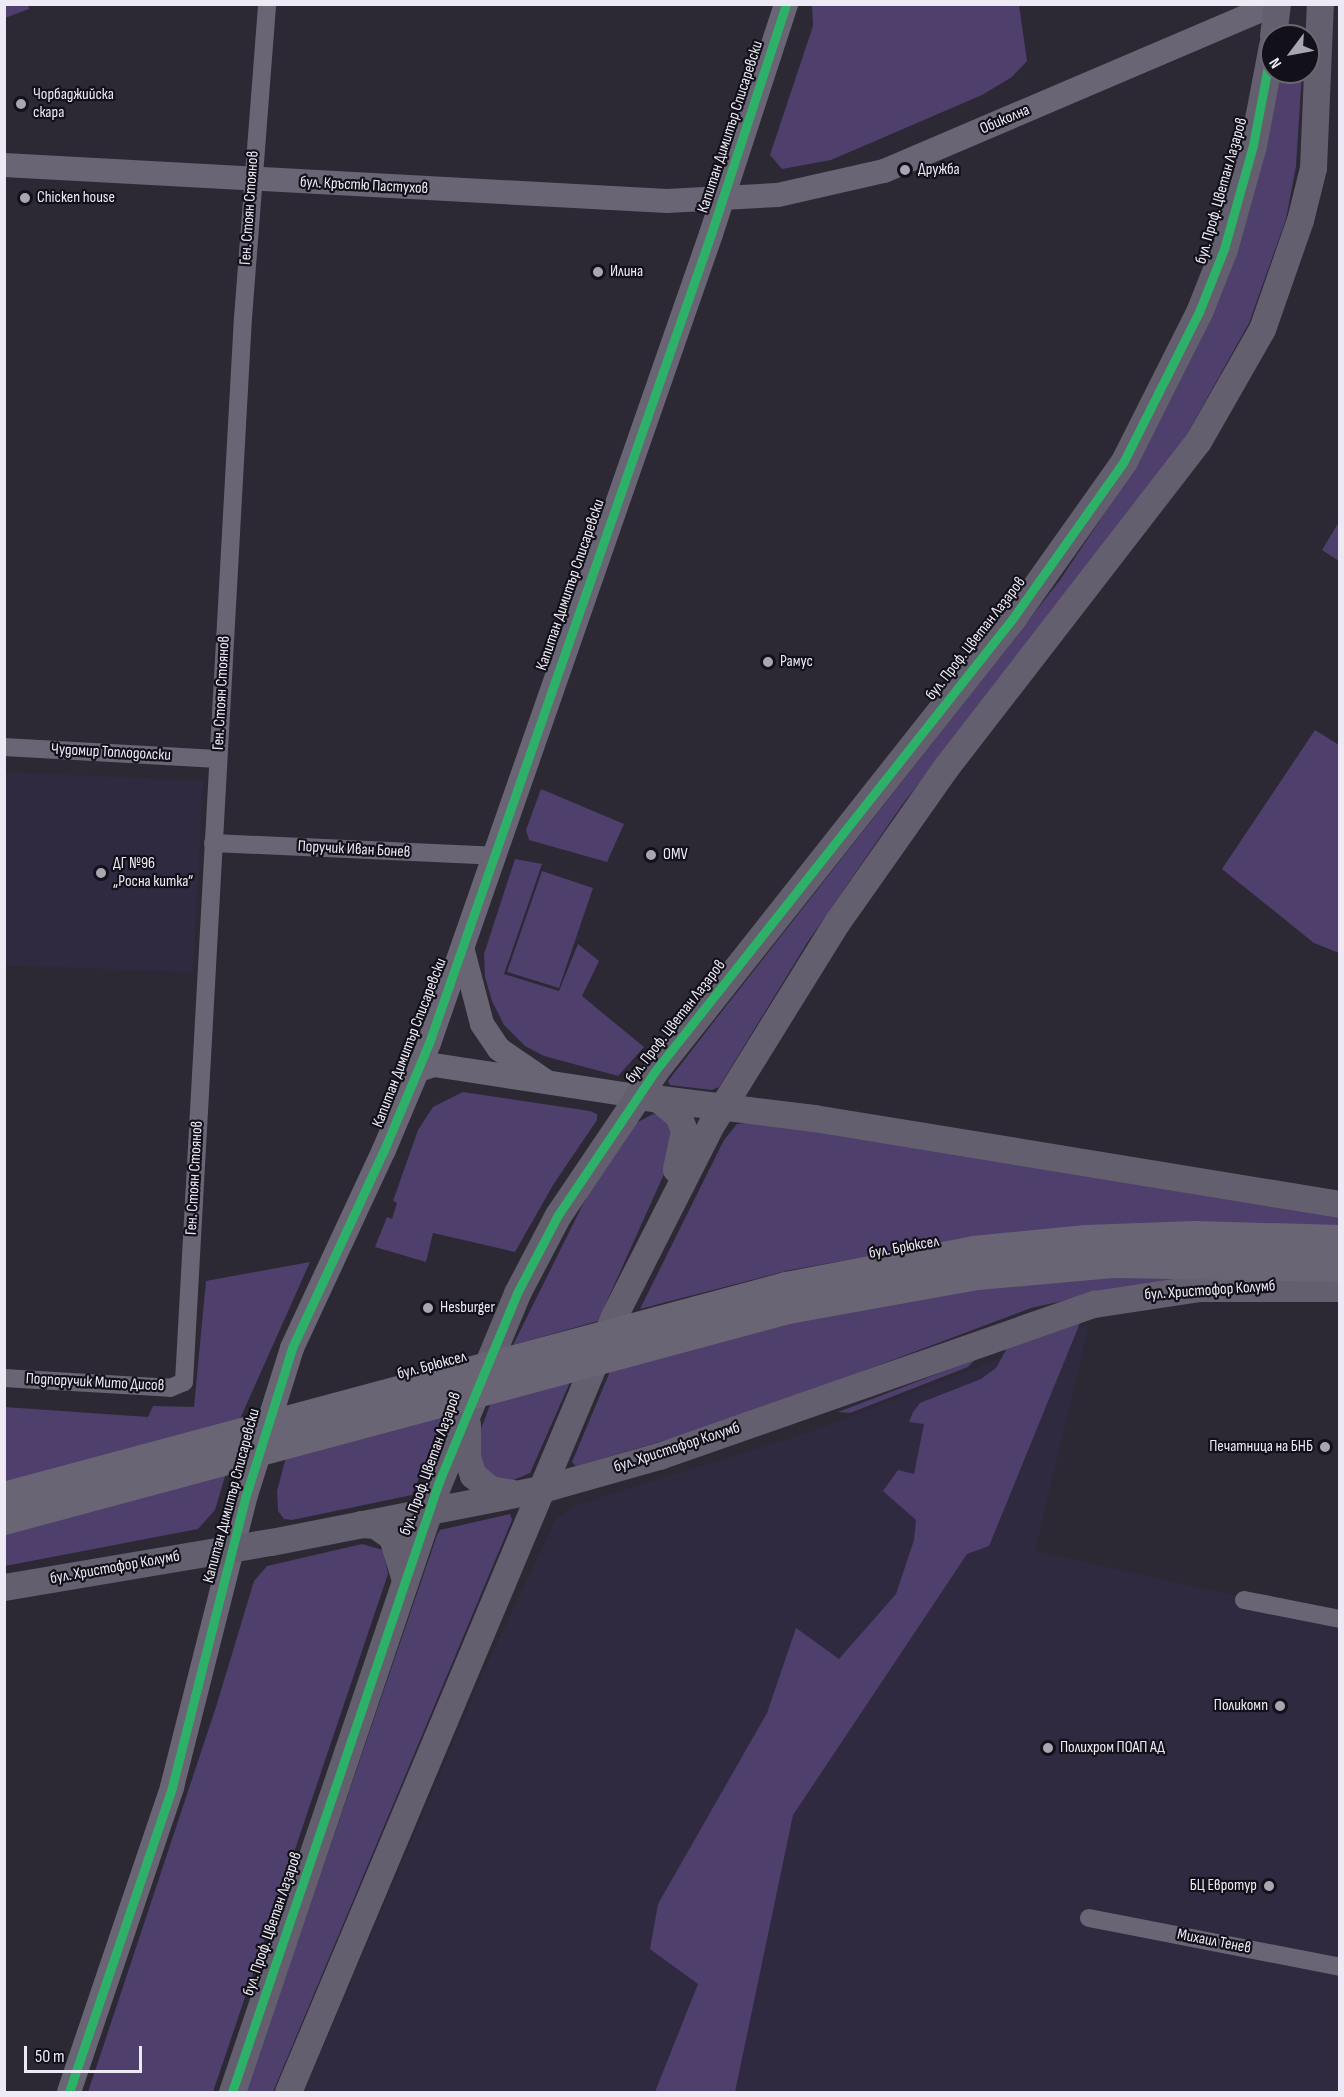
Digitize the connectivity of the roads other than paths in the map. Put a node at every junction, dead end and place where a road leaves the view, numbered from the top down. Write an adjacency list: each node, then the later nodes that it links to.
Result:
1 (267, 4): 8 (street, Ген. Стоян Стоянов)
2 (786, 4): 9 (street, Капитан Димитър Списаревски)
3 (1277, 4): 5 (main road); 9 (street, Обиколна)
4 (1320, 4): 15 (main road)
5 (1274, 24)
6 (1265, 84): 18 (main road, бул. Проф. Цветан Лазаров)
7 (4, 165): 8 (street, бул. Кръстю Пастухов)
8 (252, 180): 9 (street, бул. Кръстю Пастухов); 11 (street, Ген. Стоян Стоянов)
9 (723, 199): 13 (street, Капитан Димитър Списаревски)
10 (4, 747): 11 (street, Чудомир Топлодолски)
11 (218, 759): 12 (street, Ген. Стоян Стоянов)
12 (213, 843): 13 (street, Поручик Иван Бонев); 28 (street, Ген. Стоян Стоянов)
13 (494, 856): 14 (street, Капитан Димитър Списаревски)
14 (462, 951): 16 (street, Капитан Димитър Списаревски); 17 (street)
15 (767, 1031): 19 (main road); 20 (main road)
16 (418, 1070): 17 (street); 36 (street, Капитан Димитър Списаревски)
17 (548, 1083): 18 (street)
18 (647, 1098): 19 (main road); 22 (main road); 29 (main road, бул. Проф. Цветан Лазаров)
19 (722, 1106): 20 (main road); 22 (main road)
20 (814, 1118): 21 (main road)
21 (1340, 1204)
22 (662, 1216): 30 (main road)
23 (1340, 1240): 24 (main road, бул. Брюксел)
24 (975, 1263): 25 (main road, бул. Брюксел); 32 (main road, бул. Брюксел, bridge); 34 (main road, бул. Брюксел, bridge)
25 (1340, 1267)
26 (1340, 1288): 30 (main road, бул. Христофор Колумб)
27 (4, 1378): 28 (street, Подпоручик Мито Дисов)
28 (184, 1382)
29 (468, 1408): 31 (main road); 33 (main road, бул. Проф. Цветан Лазаров)
30 (542, 1488): 31 (main road, бул. Христофор Колумб); 45 (main road)
31 (515, 1494): 33 (main road, бул. Христофор Колумб)
32 (4, 1497)
33 (429, 1511): 35 (main road, бул. Христофор Колумб); 37 (main road, бул. Проф. Цветан Лазаров)
34 (4, 1520)
35 (361, 1524): 36 (main road, бул. Христофор Колумб); 37 (main road)
36 (232, 1548): 38 (main road, бул. Христофор Колумб); 43 (street, Капитан Димитър Списаревски)
37 (405, 1580): 44 (main road, бул. Проф. Цветан Лазаров)
38 (4, 1587)
39 (1244, 1600): 40 (street)
40 (1340, 1619)
41 (1089, 1918): 42 (street, Михаил Тенев)
42 (1340, 1967)
43 (69, 2092)
44 (232, 2092)
45 (288, 2092)

